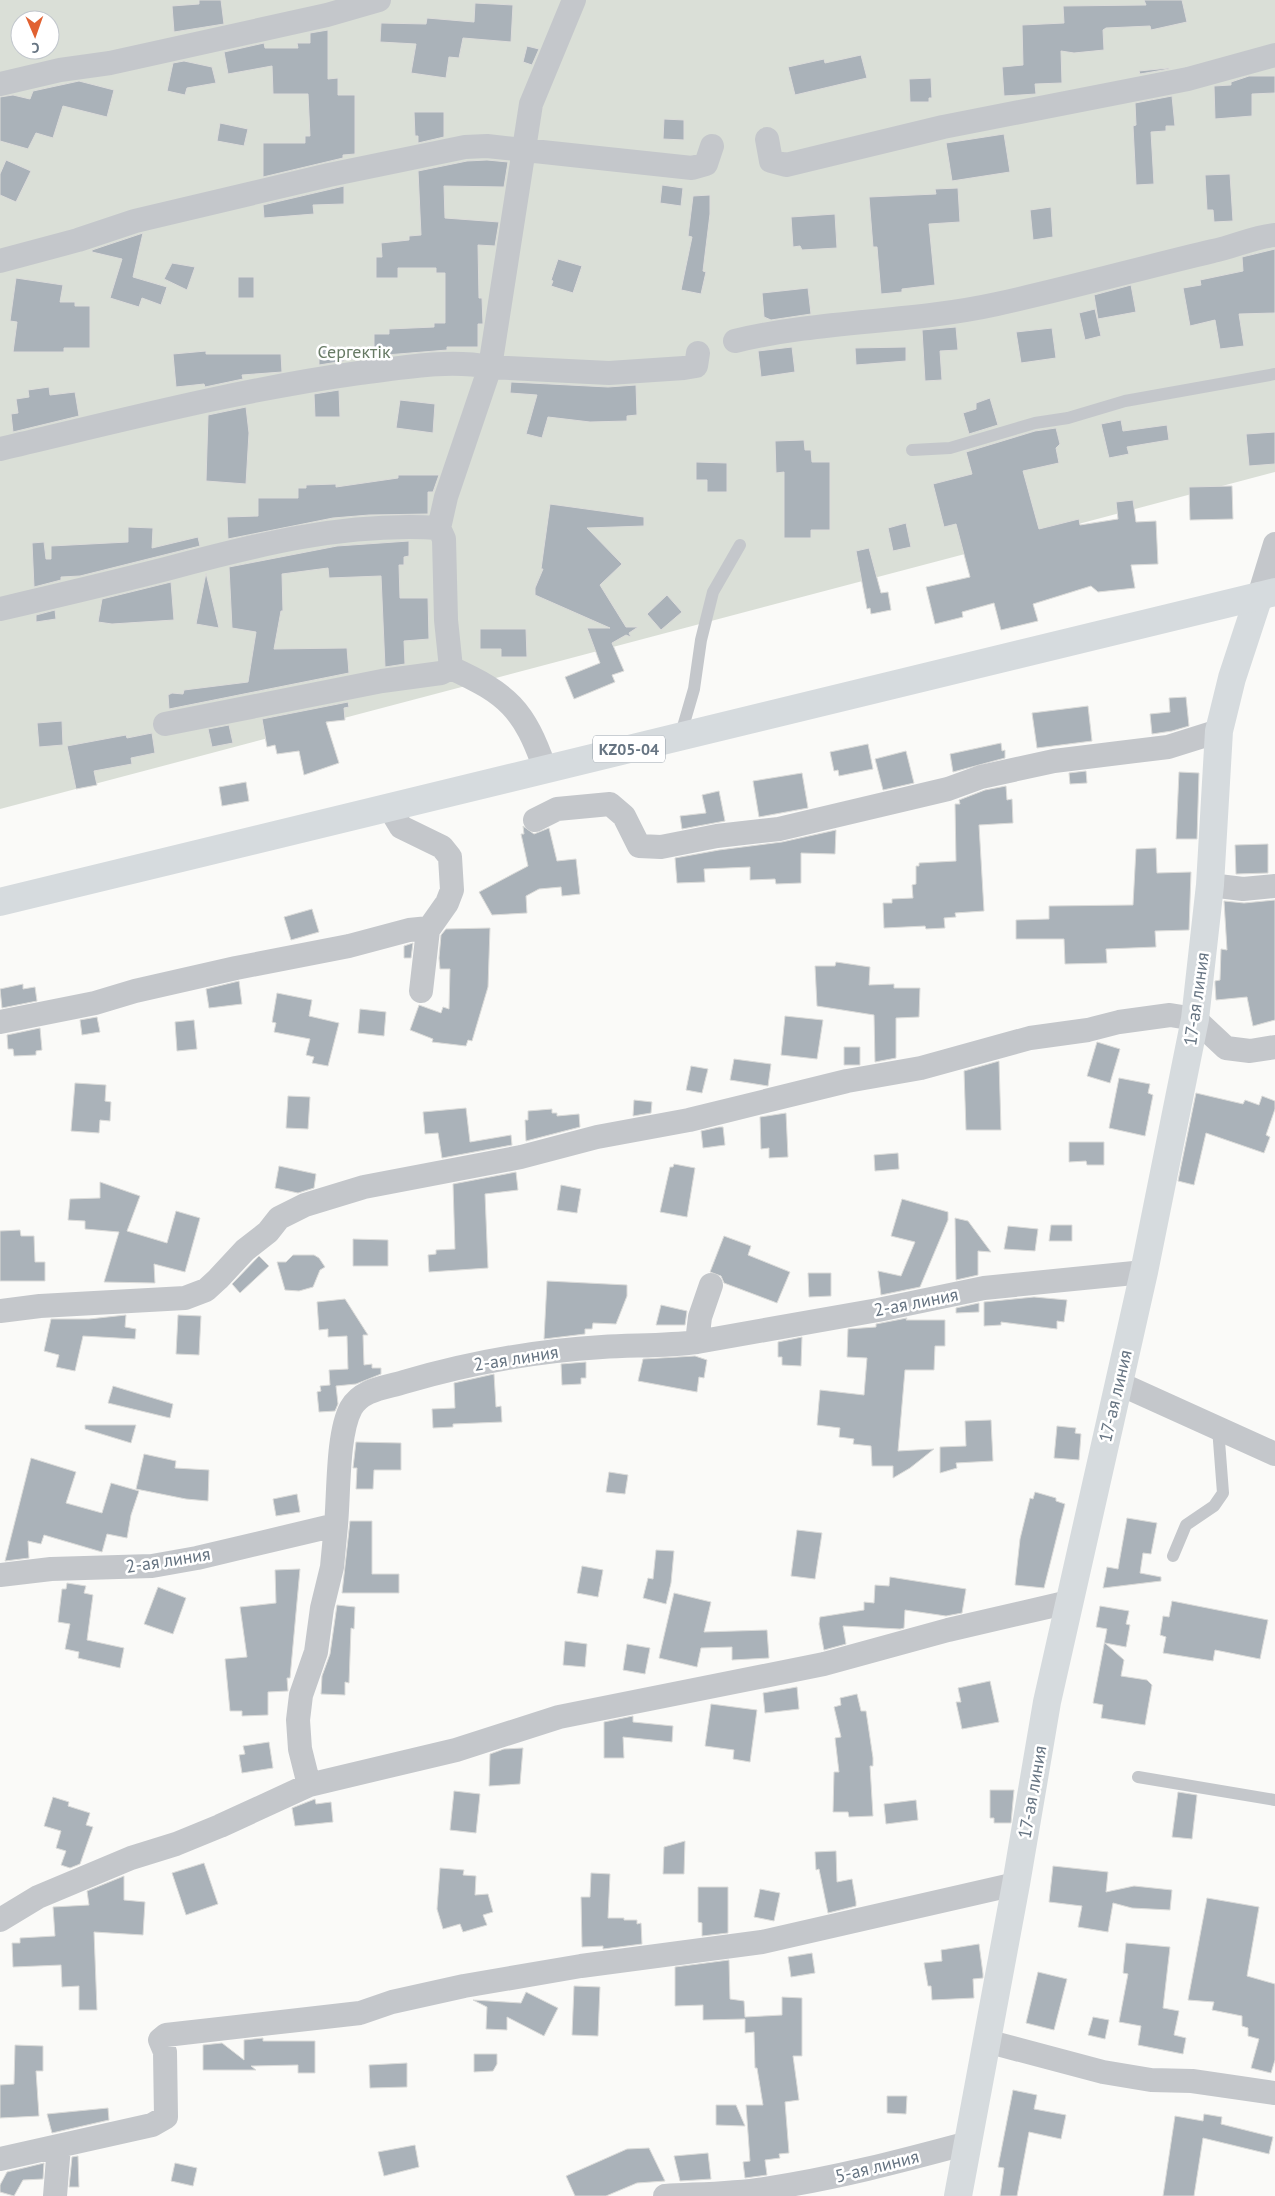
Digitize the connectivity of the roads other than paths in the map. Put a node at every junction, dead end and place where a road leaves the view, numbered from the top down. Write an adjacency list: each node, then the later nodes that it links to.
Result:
1 (379, 0): 4 (street)
2 (574, 0): 7 (street)
3 (1275, 55): 5 (street)
4 (0, 84)
5 (767, 139)
6 (712, 146): 7 (street)
7 (522, 150): 9 (street); 12 (street)
8 (1275, 235): 10 (street)
9 (0, 261)
10 (736, 341)
11 (698, 353): 12 (street)
12 (490, 367): 14 (street); 16 (street)
13 (1275, 374): 15 (lane)
14 (0, 449)
15 (912, 450)
16 (438, 528): 20 (street); 21 (street)
17 (1275, 544): 19 (street)
18 (740, 545): 24 (lane)
19 (1267, 594): 23 (street, 17-ая линия); 24 (street, KZ05-04)
20 (0, 608)
21 (451, 668): 22 (street); 25 (street)
22 (165, 724)
23 (1219, 730): 27 (street); 28 (street, 17-ая линия)
24 (680, 737): 25 (street, KZ05-04)
25 (545, 769): 26 (street, KZ05-04)
26 (389, 807): 30 (street, KZ05-04); 31 (street)
27 (535, 820)
28 (1210, 885): 29 (street); 33 (street, 17-ая линия)
29 (1275, 886)
30 (0, 902)
31 (429, 928): 32 (street); 34 (street)
32 (420, 991)
33 (1195, 1019): 35 (street); 36 (street, 17-ая линия); 38 (street)
34 (0, 1022)
35 (1275, 1047)
36 (1144, 1272): 39 (street, 2-ая линия); 40 (street, 17-ая линия)
37 (711, 1285): 39 (street)
38 (0, 1311)
39 (697, 1342): 43 (street, 2-ая линия)
40 (1118, 1383): 41 (street); 46 (street, 17-ая линия)
41 (1218, 1428): 42 (street); 44 (lane)
42 (1275, 1454)
43 (336, 1524): 45 (street, 2-ая линия); 48 (street)
44 (1173, 1556)
45 (0, 1575)
46 (1069, 1602): 48 (street); 50 (street, 17-ая линия)
47 (1138, 1777): 49 (lane)
48 (309, 1785): 51 (street)
49 (1275, 1800)
50 (1016, 1884): 52 (street, 17-ая линия); 55 (street)
51 (0, 1920)
52 (986, 2041): 53 (street); 54 (street, 17-ая линия)
53 (1275, 2093)
54 (968, 2143): 58 (street, 5-ая линия); 59 (street, 17-ая линия)
55 (59, 2146): 56 (street); 57 (street)
56 (0, 2159)
57 (55, 2196)
58 (665, 2196)
59 (958, 2196)

